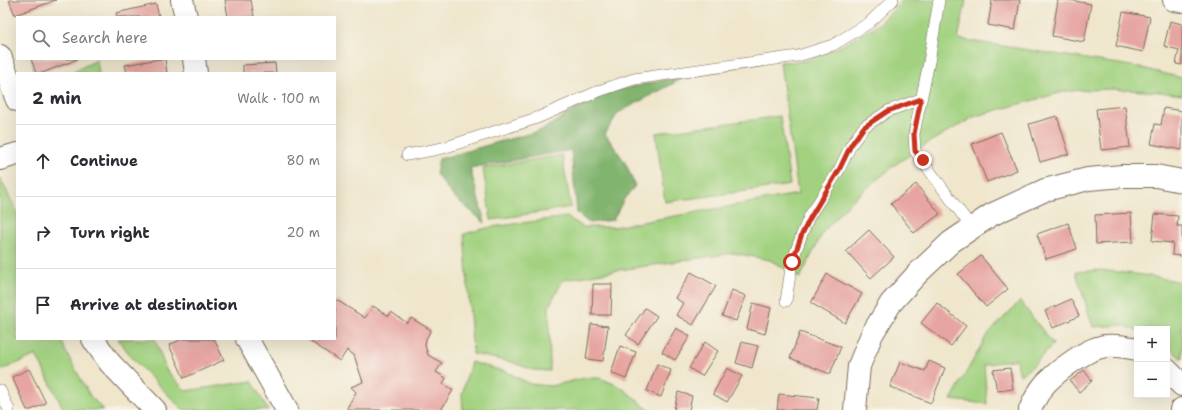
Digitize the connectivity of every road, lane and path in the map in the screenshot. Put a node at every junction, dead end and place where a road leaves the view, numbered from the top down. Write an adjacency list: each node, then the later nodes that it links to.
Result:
1 (182, 0): 6 (street)
2 (893, 0): 13 (lane)
3 (939, 0): 11 (lane)
4 (1174, 0): 5 (street)
5 (1182, 2)
6 (186, 16)
7 (0, 56): 10 (street)
8 (194, 60): 9 (street)
9 (196, 72)
10 (16, 97)
11 (921, 99): 16 (lane); 17 (lane)
12 (16, 154): 14 (street)
13 (407, 155)
14 (0, 158)
15 (1182, 181): 16 (street)
16 (972, 228): 27 (street)
17 (786, 301)
18 (94, 340): 25 (street)
19 (248, 340): 26 (street)
20 (1134, 348): 28 (street)
21 (1170, 373): 22 (street)
22 (1182, 385)
23 (0, 390): 24 (lane)
24 (9, 410)
25 (155, 410)
26 (287, 410)
27 (855, 410)
28 (1030, 410)

